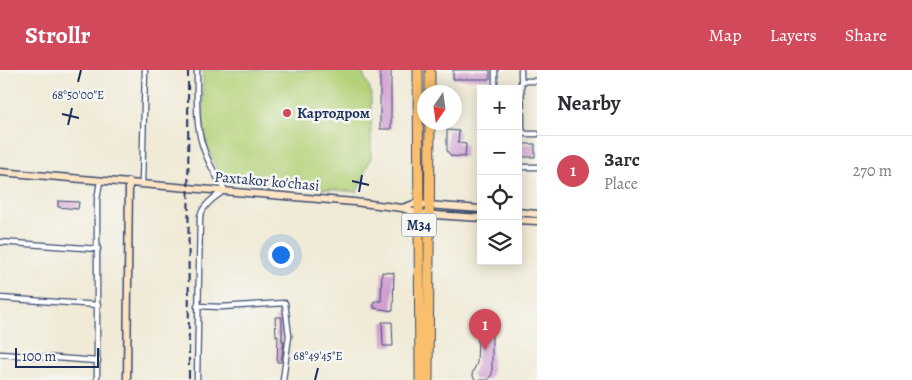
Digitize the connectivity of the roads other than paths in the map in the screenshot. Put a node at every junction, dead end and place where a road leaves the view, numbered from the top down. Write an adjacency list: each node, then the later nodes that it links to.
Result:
1 (145, 70): 18 (street)
2 (197, 70): 19 (street)
3 (418, 70): 20 (highway, M34)
4 (430, 70): 9 (highway)
5 (496, 70): 10 (street)
6 (520, 70): 8 (street)
7 (537, 81): 8 (street)
8 (521, 82): 12 (street)
9 (430, 85)
10 (495, 85)
11 (430, 130): 21 (highway, M34)
12 (537, 134)
13 (522, 167): 14 (street)
14 (537, 167)
15 (0, 172): 16 (main road, Paxtakor ko'chasi)
16 (100, 181): 17 (main road, Paxtakor ko'chasi); 32 (street)
17 (129, 182): 18 (main road, Paxtakor ko'chasi); 39 (main road)
18 (142, 183): 19 (main road, Paxtakor ko'chasi)
19 (225, 190): 22 (main road, Paxtakor ko'chasi); 35 (street)
20 (419, 204): 21 (main road, Paxtakor ko'chasi); 22 (main road, Paxtakor ko'chasi); 25 (highway, M34)
21 (430, 205): 23 (main road, Paxtakor ko'chasi); 27 (highway, M34)
22 (402, 208): 25 (main road, Paxtakor ko'chasi)
23 (477, 209)
24 (522, 212): 26 (main road)
25 (419, 214): 27 (main road, Paxtakor ko'chasi); 42 (highway, M34)
26 (537, 214)
27 (430, 215): 28 (main road, Paxtakor ko'chasi); 43 (highway, M34)
28 (477, 218)
29 (522, 220): 30 (main road)
30 (537, 221)
31 (0, 242): 32 (street)
32 (98, 248): 34 (street)
33 (0, 298): 34 (street)
34 (98, 305): 37 (street)
35 (197, 306): 40 (street); 41 (street)
36 (0, 354): 37 (street)
37 (98, 361): 38 (street)
38 (97, 380)
39 (127, 380)
40 (197, 380)
41 (283, 380)
42 (420, 380)
43 (428, 380)

